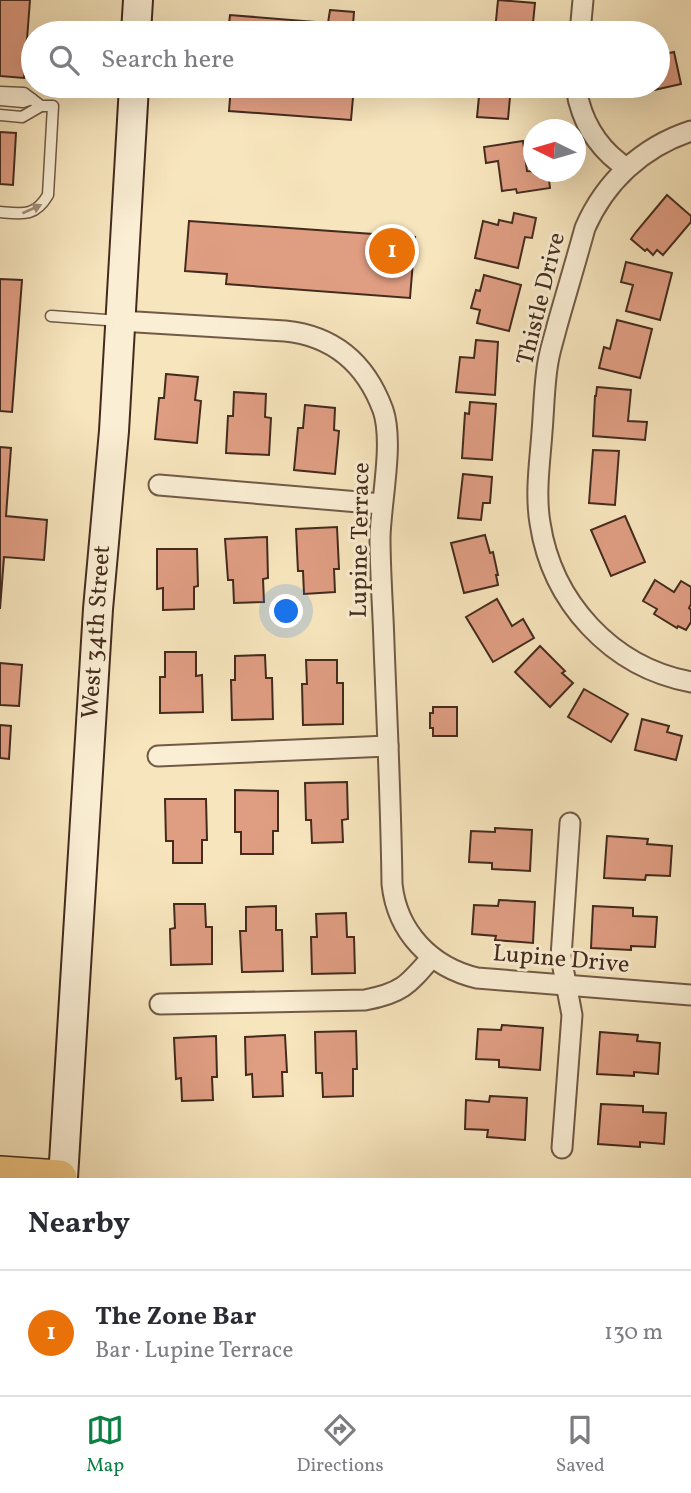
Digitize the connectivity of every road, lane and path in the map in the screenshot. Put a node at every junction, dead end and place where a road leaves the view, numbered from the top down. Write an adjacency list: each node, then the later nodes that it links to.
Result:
1 (138, 0): 3 (street)
2 (583, 0): 4 (street)
3 (137, 21)
4 (581, 21)
5 (0, 92): 6 (lane)
6 (21, 93)
7 (31, 98): 11 (lane)
8 (133, 98): 19 (street, West 34th Street)
9 (578, 98): 16 (street)
10 (0, 100): 11 (lane)
11 (36, 102): 13 (lane); 17 (lane, one-way to 11)
12 (0, 107): 13 (lane)
13 (30, 111): 14 (lane)
14 (0, 115)
15 (691, 131): 16 (street, Thistle Drive)
16 (627, 168): 22 (street, Thistle Drive)
17 (0, 212)
18 (51, 316): 19 (lane)
19 (120, 321): 21 (street, Lupine Terrace); 32 (street, West 34th Street)
20 (159, 485): 21 (street)
21 (382, 505): 23 (street, Lupine Terrace)
22 (691, 682)
23 (388, 746): 24 (street); 26 (street, Lupine Terrace)
24 (158, 756)
25 (570, 823): 27 (street)
26 (432, 957): 27 (street, Lupine Drive); 29 (street)
27 (566, 985): 28 (street, Lupine Drive); 30 (street)
28 (691, 995)
29 (160, 1004)
30 (562, 1148)
31 (0, 1174): 32 (highway)
32 (61, 1178)

